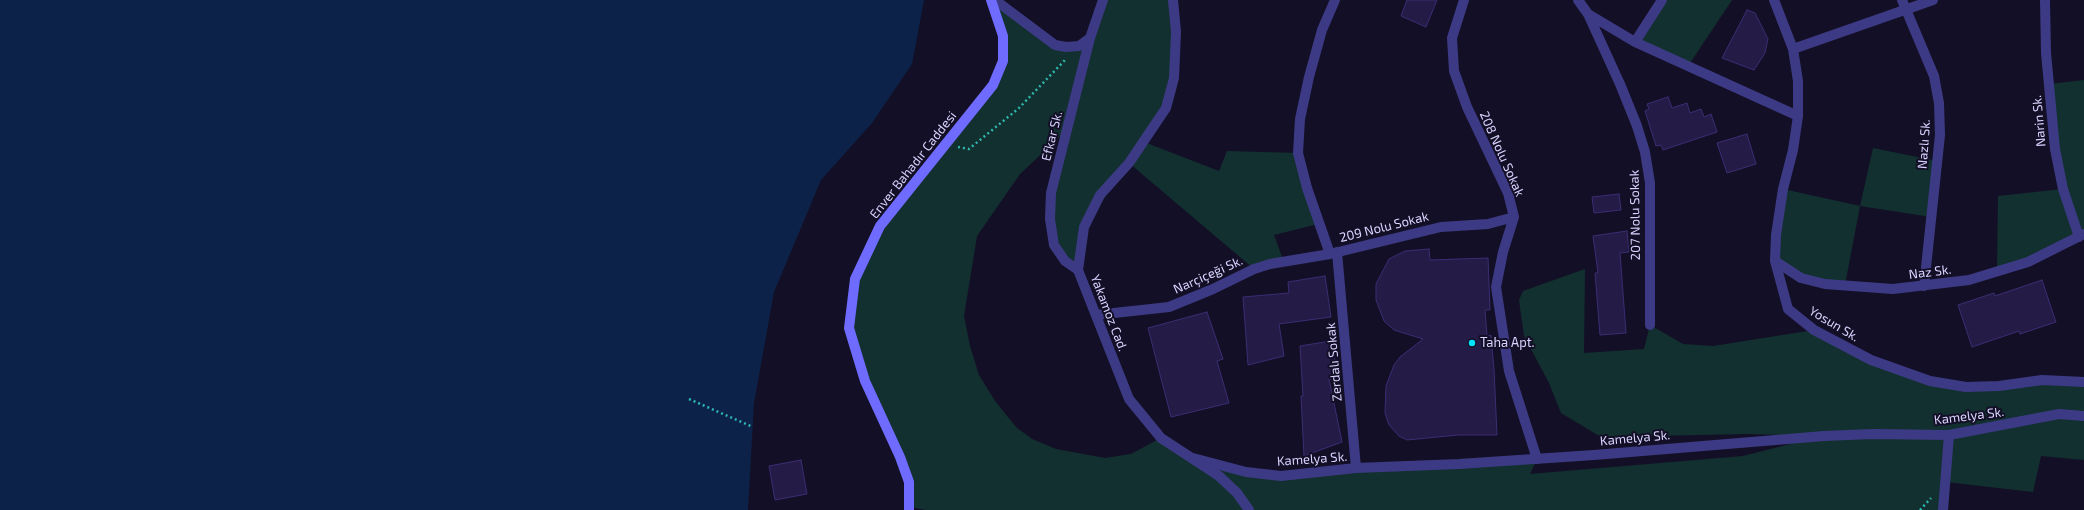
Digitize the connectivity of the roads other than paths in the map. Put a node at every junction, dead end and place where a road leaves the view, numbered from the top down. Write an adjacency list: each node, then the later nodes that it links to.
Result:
1 (991, 0): 32 (main road, Enver Bahadır Caddesi)
2 (995, 0): 14 (street)
3 (1103, 0): 14 (street, Efkar Sk.)
4 (1173, 0): 22 (street, Yakamoz Cad.)
5 (1335, 0): 20 (street, 209 Nolu Sokak)
6 (1464, 0): 18 (street, 208 Nolu Sokak)
7 (1578, 0): 13 (street, 207 Nolu Sokak)
8 (1662, 0): 15 (street)
9 (1774, 0): 16 (street, Yosun Sk.)
10 (1932, 0): 12 (street)
11 (2045, 0): 19 (street, Narin Sk.)
12 (1903, 5): 16 (street); 23 (street, Nazlı Sk.)
13 (1588, 14): 15 (street); 25 (street, 207 Nolu Sokak)
14 (1090, 38): 22 (street, Efkar Sk.)
15 (1635, 42): 17 (street)
16 (1793, 49): 17 (street, Yosun Sk.)
17 (1798, 116): 21 (street, Yosun Sk.)
18 (1514, 217): 20 (street, 209 Nolu Sokak); 30 (street, 208 Nolu Sokak)
19 (2082, 236): 23 (street, Naz Sk.)
20 (1333, 253): 24 (street, Narçiçeği Sk.); 31 (street, Zerdalı Sokak)
21 (1775, 261): 23 (street, Naz Sk.); 26 (street, Yosun Sk.)
22 (1078, 270): 24 (street, Yakamoz Cad.)
23 (1924, 286)
24 (1096, 316): 29 (street, Yakamoz Cad.)
25 (1650, 325)
26 (2084, 382)
27 (2084, 416): 28 (street, Kamelya Sk.)
28 (1949, 435): 30 (street, Kamelya Sk.); 34 (street)
29 (1189, 457): 31 (street, Kamelya Sk.); 33 (street, Yakamoz Cad.)
30 (1537, 459): 31 (street, Kamelya Sk.)
31 (1356, 468)
32 (909, 510)
33 (1249, 510)
34 (1943, 510)

